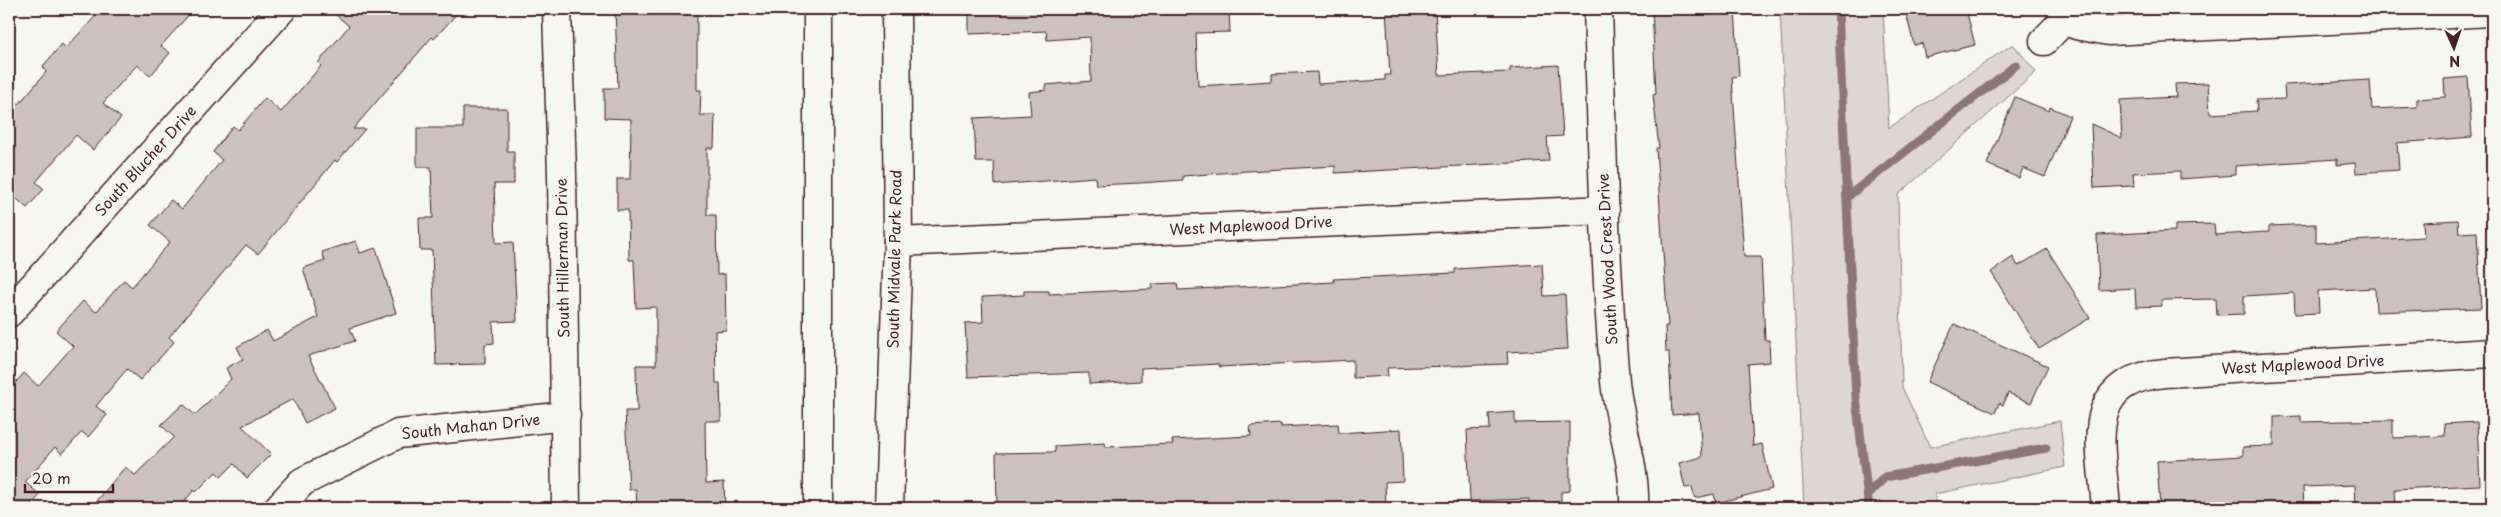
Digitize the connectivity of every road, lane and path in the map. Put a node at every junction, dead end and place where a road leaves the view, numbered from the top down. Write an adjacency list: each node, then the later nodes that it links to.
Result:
1 (282, 9): 11 (street, South Blucher Drive)
2 (557, 9): 13 (street, South Hillerman Drive)
3 (818, 9): 16 (street)
4 (896, 9): 10 (street, South Midvale Park Road)
5 (1598, 9): 9 (street, South Wood Crest Drive)
6 (2492, 12): 7 (street)
7 (2065, 13): 8 (street)
8 (2044, 41)
9 (1605, 210): 10 (street, West Maplewood Drive); 18 (street, South Wood Crest Drive)
10 (898, 242): 17 (street, South Midvale Park Road)
11 (9, 313)
12 (2492, 353): 19 (street, West Maplewood Drive)
13 (566, 416): 14 (street, South Mahan Drive); 15 (street, South Hillerman Drive)
14 (278, 508)
15 (566, 508)
16 (818, 508)
17 (889, 508)
18 (1634, 508)
19 (2106, 508)

